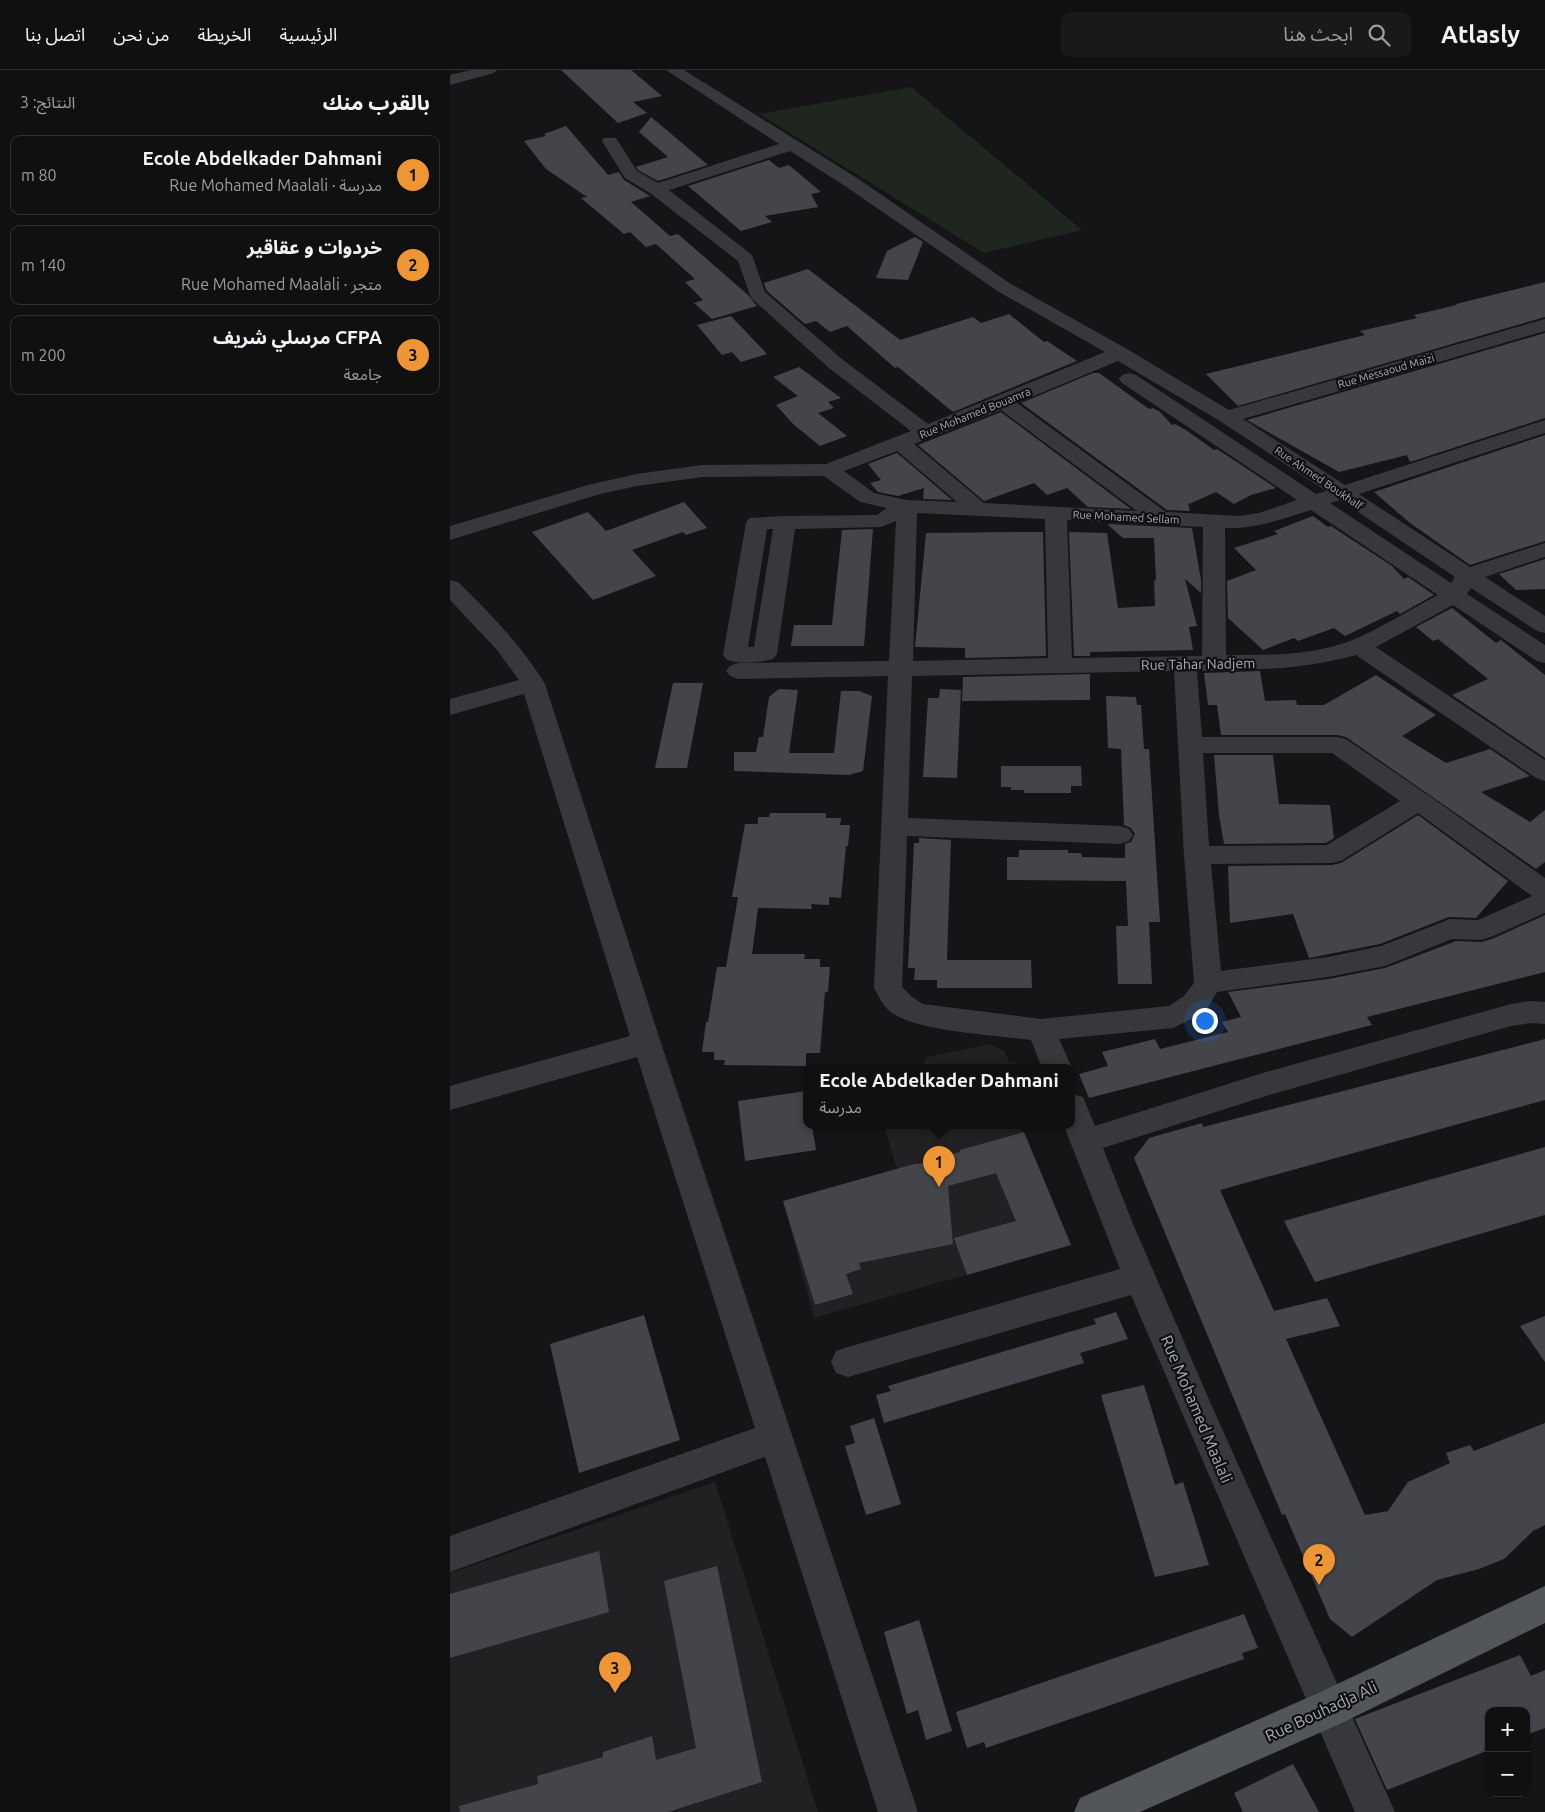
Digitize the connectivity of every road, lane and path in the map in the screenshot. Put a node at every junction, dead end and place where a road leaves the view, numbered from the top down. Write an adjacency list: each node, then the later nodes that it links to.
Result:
1 (489, 70): 3 (street)
2 (674, 70): 5 (street)
3 (450, 80)
4 (610, 141): 6 (street)
5 (791, 145): 6 (street); 8 (street)
6 (656, 189): 12 (street)
7 (1545, 325): 10 (street, Rue Messaoud Maizi)
8 (1111, 357): 9 (street, Rue Mohamed Bouamra); 10 (street, Rue Ahmed Boukhalf); 16 (street)
9 (1003, 402): 12 (street, Rue Mohamed Bouamra); 20 (street)
10 (1227, 416): 15 (street, Rue Ahmed Boukhalf)
11 (1545, 426): 15 (street, Rue Mohamed Sellam)
12 (926, 433): 13 (street, Rue Mohamed Bouamra)
13 (900, 443): 14 (street, Rue Mohamed Bouamra); 18 (street)
14 (829, 470): 17 (street, Rue Mohamed Sellam); 23 (street)
15 (1340, 492): 16 (street, Rue Mohamed Sellam); 25 (street, Rue Ahmed Boukhalf)
16 (1313, 501): 22 (street, Rue Mohamed Sellam); 27 (street)
17 (907, 506): 18 (street, Rue Mohamed Sellam); 21 (street); 34 (street)
18 (978, 509): 19 (street, Rue Mohamed Sellam)
19 (1056, 513): 20 (street, Rue Mohamed Sellam); 33 (street)
20 (1162, 519): 22 (street, Rue Mohamed Sellam)
21 (785, 522)
22 (1214, 522): 32 (street)
23 (450, 533)
24 (1545, 550): 25 (street)
25 (1468, 575): 27 (street, Rue Tahar Nadjem); 28 (street, Rue Ahmed Boukhalf)
26 (450, 587): 36 (street)
27 (1455, 595): 29 (street, Rue Tahar Nadjem); 30 (street)
28 (1545, 626)
29 (1358, 646): 32 (street, Rue Tahar Nadjem); 39 (street)
30 (1545, 656)
31 (1185, 664): 32 (street, Rue Tahar Nadjem); 33 (street, Rue Tahar Nadjem); 38 (street)
32 (1214, 664)
33 (1061, 667): 34 (street, Rue Tahar Nadjem)
34 (902, 668): 35 (street, Rue Tahar Nadjem); 41 (street)
35 (730, 672)
36 (534, 684): 37 (street); 49 (street)
37 (450, 707)
38 (1192, 745): 40 (street); 43 (street)
39 (1545, 772)
40 (1419, 801): 43 (street); 44 (street)
41 (895, 827): 42 (street); 48 (street)
42 (1120, 835)
43 (1197, 855): 46 (street)
44 (1545, 892)
45 (1545, 902): 46 (street)
46 (1208, 983): 48 (street)
47 (1545, 1013): 53 (street)
48 (1041, 1030): 50 (street)
49 (647, 1043): 51 (street); 56 (street)
50 (1054, 1064)
51 (450, 1098)
52 (1075, 1114): 53 (street, Rue Mohamed Maalali)
53 (1085, 1141): 54 (street, Rue Mohamed Maalali)
54 (1140, 1278): 55 (street); 59 (street, Rue Mohamed Maalali)
55 (848, 1362)
56 (776, 1437): 57 (street); 60 (street)
57 (450, 1554)
58 (1545, 1604): 59 (main road, Rue Bouhadja Ali)
59 (1330, 1708): 61 (main road, Rue Bouhadja Ali); 62 (street, Rue Mohamed Maalali)
60 (898, 1812)
61 (1094, 1812)
62 (1375, 1812)

